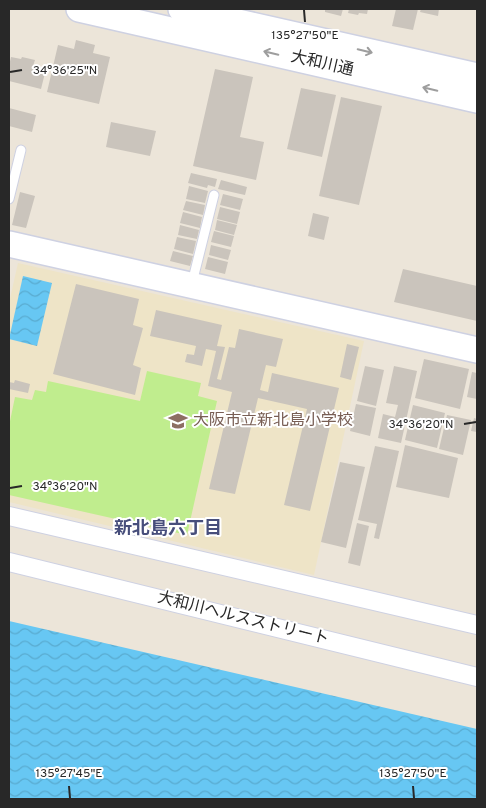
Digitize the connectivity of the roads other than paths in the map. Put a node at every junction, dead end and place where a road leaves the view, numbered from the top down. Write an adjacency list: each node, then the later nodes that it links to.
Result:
1 (79, 9): 4 (street, 大和川通, one-way to 1)
2 (181, 9): 3 (street, 大和川通, one-way to 3)
3 (477, 76)
4 (477, 100)
5 (21, 150): 7 (lane)
6 (214, 195): 9 (lane)
7 (9, 199)
8 (9, 244): 9 (street)
9 (191, 285): 10 (street)
10 (477, 350)
11 (9, 516): 13 (street)
12 (9, 562): 14 (street, 大和川ヘルスストリート)
13 (477, 625)
14 (477, 676)

